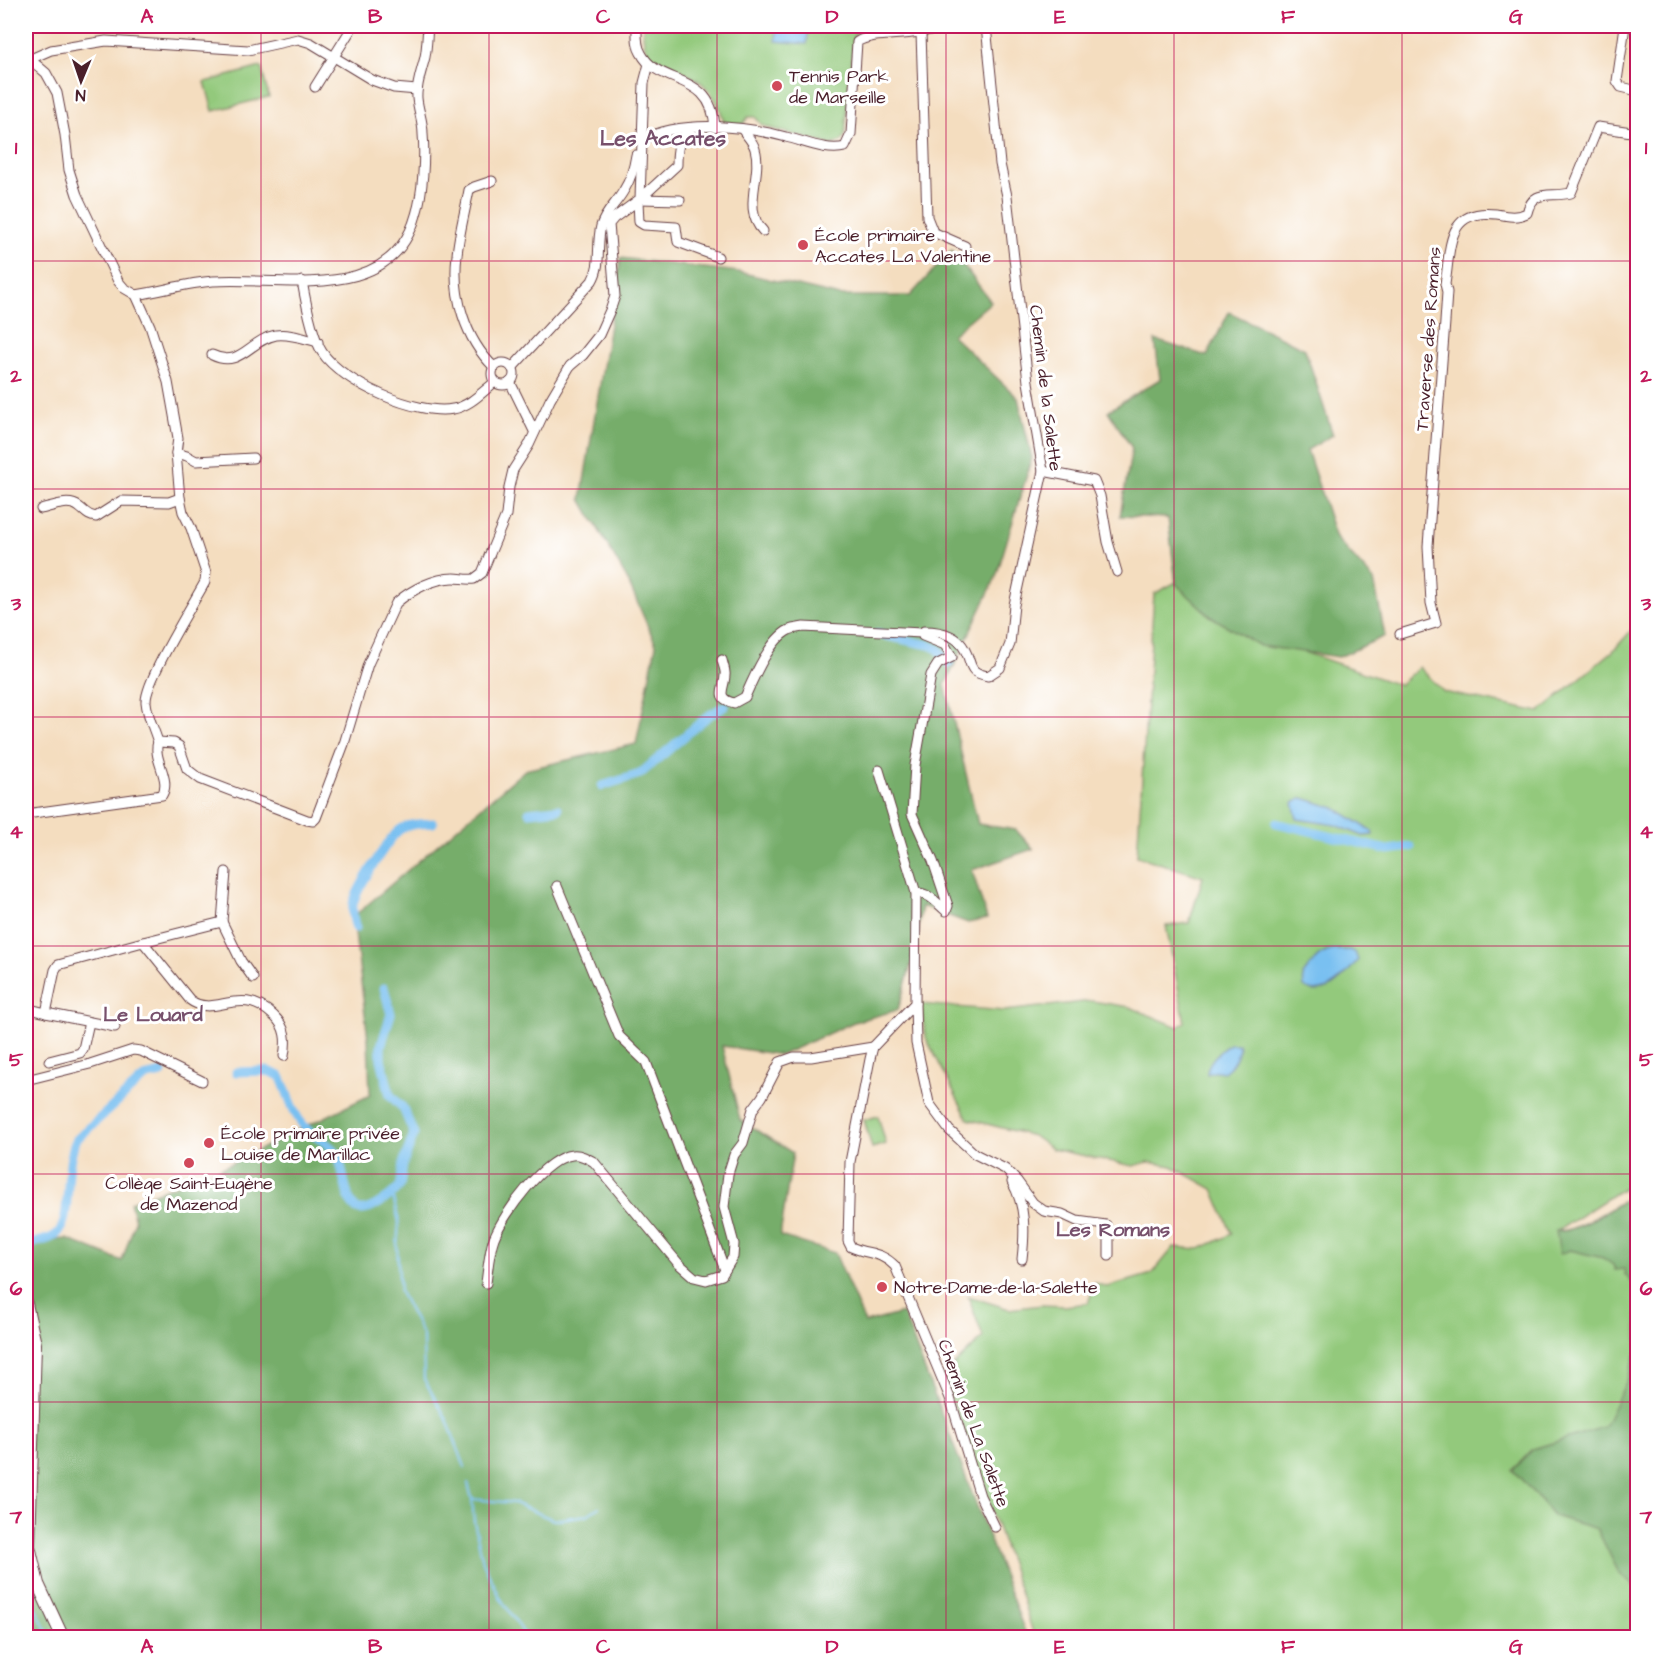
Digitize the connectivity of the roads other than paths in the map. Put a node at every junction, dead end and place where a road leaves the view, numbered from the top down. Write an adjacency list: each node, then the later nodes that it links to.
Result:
1 (353, 26): 8 (street)
2 (428, 26): 12 (street)
3 (637, 26): 10 (street)
4 (939, 26): 7 (street)
5 (986, 26): 40 (street, Chemin de la Salette)
6 (1625, 26): 13 (street)
7 (921, 33): 17 (street); 25 (street)
8 (334, 57): 9 (street); 11 (street); 12 (street)
9 (27, 59): 30 (street)
10 (649, 64): 15 (street); 16 (street)
11 (315, 87)
12 (417, 90): 29 (street)
13 (1638, 91)
14 (692, 127): 16 (street); 18 (street); 22 (street)
15 (642, 128): 18 (street); 20 (street)
16 (715, 128): 17 (street)
17 (742, 129): 24 (street)
18 (663, 132): 20 (street)
19 (1638, 133): 45 (street, Traverse des Romans)
20 (641, 143): 22 (street); 28 (street)
21 (492, 182): 33 (street)
22 (639, 200): 23 (street); 26 (street); 27 (street)
23 (680, 200)
24 (763, 231)
25 (965, 246)
26 (718, 257)
27 (613, 271): 28 (street); 37 (street)
28 (598, 272): 34 (street)
29 (302, 281): 30 (street); 31 (street)
30 (136, 295): 38 (street)
31 (318, 342): 32 (street); 35 (street)
32 (212, 355)
33 (494, 367): 34 (street); 35 (street)
34 (512, 368): 36 (street)
35 (495, 382): 36 (street)
36 (510, 382): 37 (street)
37 (534, 431): 47 (street)
38 (176, 453): 39 (street); 41 (street)
39 (253, 458)
40 (1043, 471): 43 (street); 44 (street, Chemin de la Salette)
41 (180, 498): 42 (street); 47 (street)
42 (41, 509)
43 (1117, 572)
44 (922, 633): 46 (street); 52 (street)
45 (1400, 634)
46 (722, 660)
47 (158, 742): 49 (street)
48 (879, 770): 52 (street)
49 (26, 814)
50 (226, 872): 53 (street)
51 (557, 886): 69 (street)
52 (916, 893): 56 (street)
53 (222, 922): 54 (street); 55 (street)
54 (143, 942): 58 (street); 62 (street)
55 (253, 978)
56 (915, 1003): 61 (street, Chemin de La Salette); 66 (street)
57 (26, 1008): 58 (street)
58 (46, 1013): 59 (street)
59 (89, 1022): 60 (street); 63 (street)
60 (115, 1028)
61 (873, 1047): 69 (street); 72 (street, Chemin de La Salette)
62 (284, 1056)
63 (49, 1061)
64 (26, 1080): 65 (street)
65 (202, 1081)
66 (1005, 1169): 67 (street); 68 (street)
67 (1109, 1256)
68 (1022, 1259)
69 (725, 1269): 70 (street)
70 (486, 1283)
71 (26, 1304): 73 (main road)
72 (995, 1527)
73 (63, 1638)

